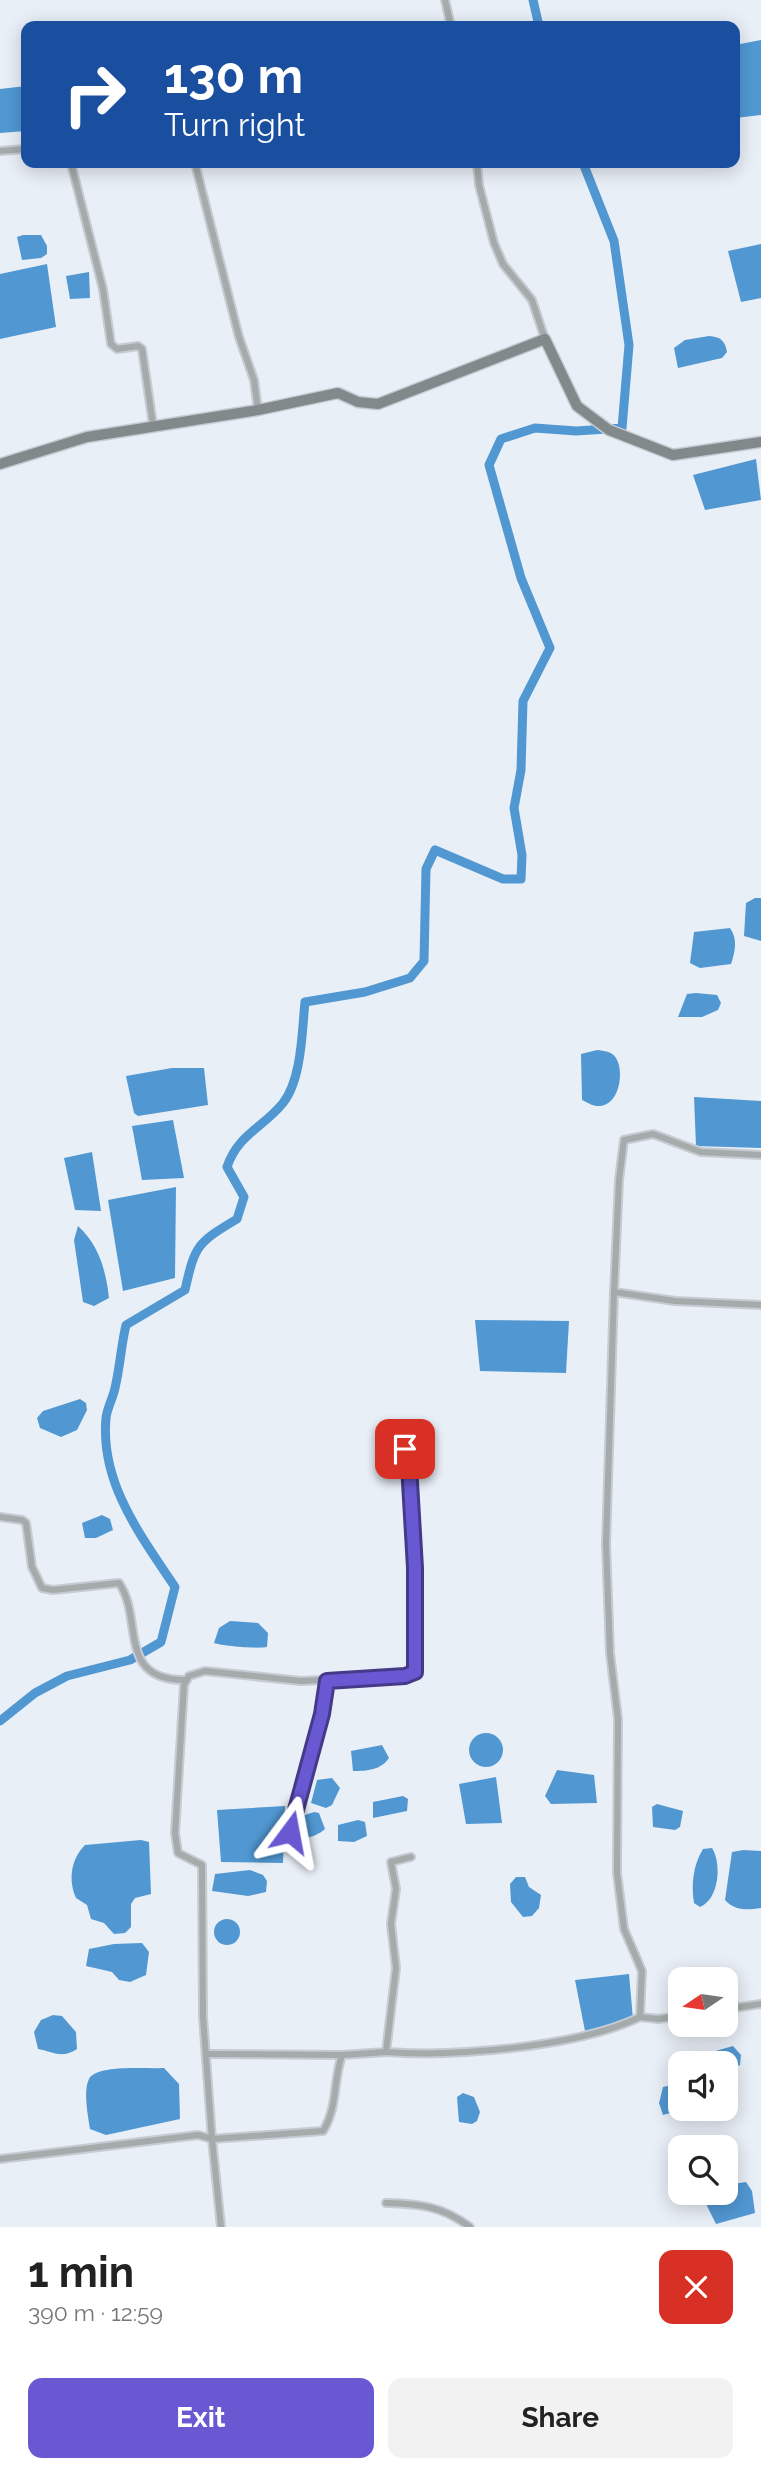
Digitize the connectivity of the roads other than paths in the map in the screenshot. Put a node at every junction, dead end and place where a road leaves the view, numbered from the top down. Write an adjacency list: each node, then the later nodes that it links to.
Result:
1 (445, 0): 2 (street)
2 (450, 21)
3 (21, 149): 4 (street)
4 (0, 151)
5 (72, 168): 10 (street)
6 (196, 168): 9 (street)
7 (477, 168): 8 (street)
8 (545, 340): 9 (street); 11 (street)
9 (258, 410): 10 (street)
10 (153, 425): 12 (street)
11 (761, 442)
12 (0, 464)
13 (761, 1155): 14 (street)
14 (614, 1292): 15 (street); 24 (street)
15 (761, 1305)
16 (388, 1436): 19 (street)
17 (0, 1517): 18 (street)
18 (186, 1680): 19 (street); 27 (street)
19 (327, 1681): 20 (street)
20 (290, 1832)
21 (411, 1857): 26 (street)
22 (761, 2004): 23 (street)
23 (738, 2007)
24 (640, 2017): 25 (street); 26 (street)
25 (668, 2017)
26 (386, 2052): 28 (street)
27 (206, 2054): 28 (street); 29 (street)
28 (342, 2055): 29 (street)
29 (212, 2140): 30 (street); 32 (street)
30 (0, 2159)
31 (386, 2203): 33 (street)
32 (221, 2227)
33 (470, 2227)

